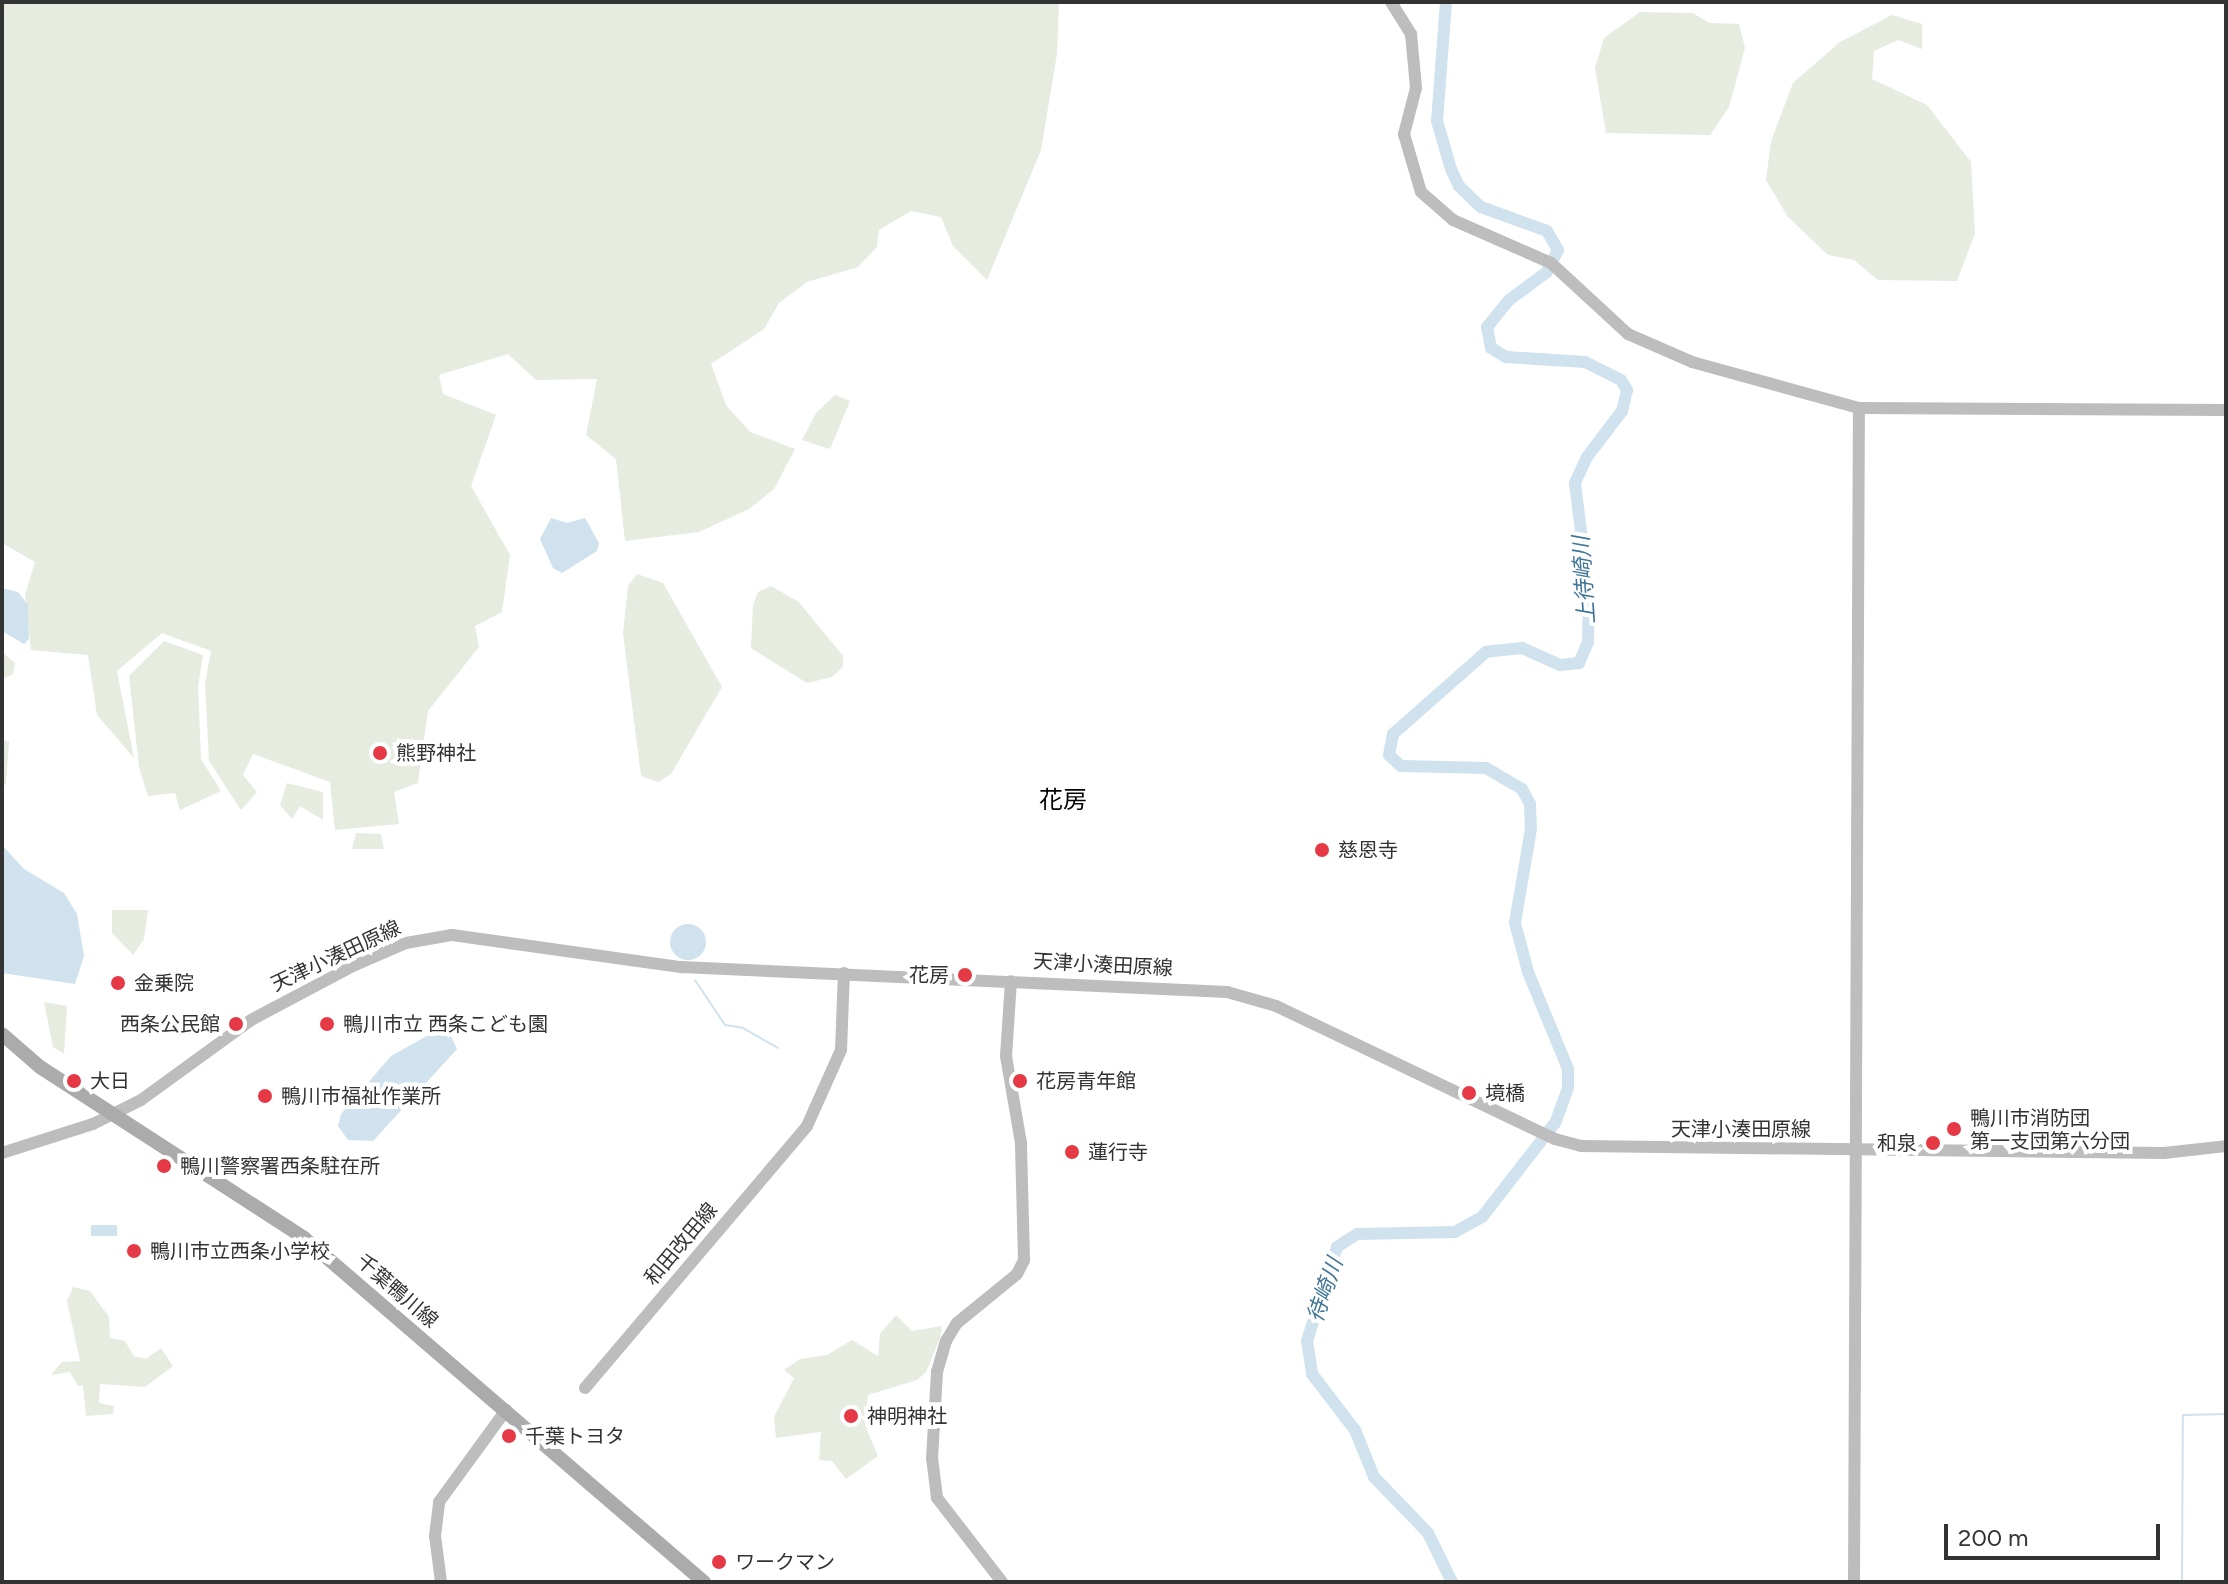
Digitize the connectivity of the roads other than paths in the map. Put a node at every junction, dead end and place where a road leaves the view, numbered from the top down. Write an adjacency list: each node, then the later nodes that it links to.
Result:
1 (1391, 2): 2 (street)
2 (1859, 408): 3 (street); 9 (street)
3 (2226, 410)
4 (844, 973): 5 (street, 天津小湊田原線); 7 (street, 天津小湊田原線); 11 (street, 和田改田線)
5 (1011, 981): 9 (street, 天津小湊田原線); 15 (street)
6 (2, 1034): 7 (main road, 千葉鴨川線)
7 (113, 1115): 10 (street, 天津小湊田原線); 12 (main road, 千葉鴨川線)
8 (2226, 1146): 9 (street, 天津小湊田原線)
9 (1853, 1150): 16 (street)
10 (2, 1153)
11 (585, 1388)
12 (506, 1410): 13 (street); 14 (main road, 千葉鴨川線)
13 (441, 1582)
14 (704, 1582)
15 (1002, 1582)
16 (1854, 1582)

